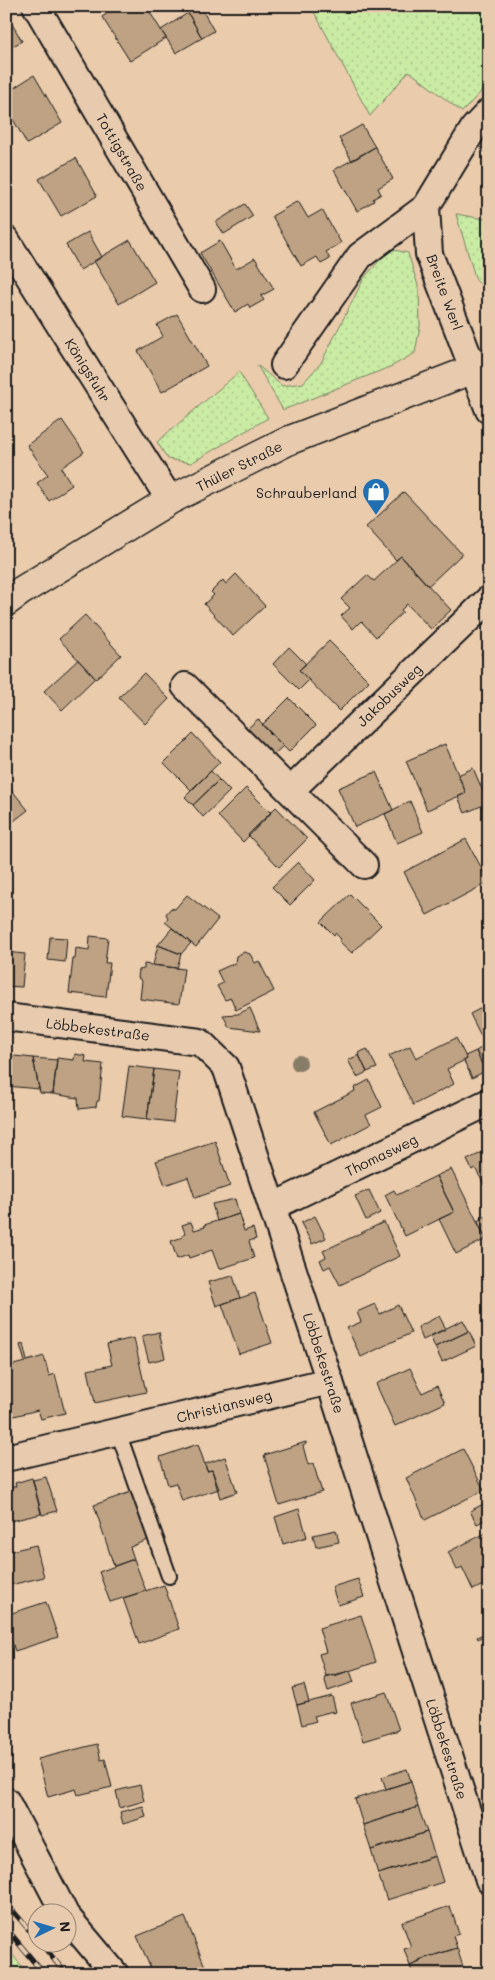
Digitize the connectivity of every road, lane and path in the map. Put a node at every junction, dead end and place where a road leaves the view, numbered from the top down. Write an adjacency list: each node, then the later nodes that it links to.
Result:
1 (44, 9): 5 (street, Tottigstraße)
2 (489, 112): 3 (street)
3 (426, 207): 6 (street); 7 (street, Breite Werl)
4 (6, 240): 9 (street, Königsfuhr)
5 (202, 289)
6 (284, 365)
7 (481, 366): 8 (street, Breite Werl); 9 (main road, Thüler Straße)
8 (489, 410)
9 (170, 500): 11 (main road, Thüler Straße)
10 (489, 599): 13 (street, Jakobusweg)
11 (6, 602)
12 (185, 686): 13 (street)
13 (290, 791): 14 (street)
14 (364, 864)
15 (6, 1017): 17 (street, Löbbekestraße)
16 (489, 1102): 17 (street, Thomasweg)
17 (272, 1207): 18 (street, Löbbekestraße)
18 (330, 1381): 19 (street, Christiansweg); 23 (street, Löbbekestraße)
19 (118, 1432): 20 (street, Christiansweg); 21 (lane)
20 (6, 1458)
21 (169, 1576)
22 (6, 1801): 24 (street)
23 (489, 1880)
24 (59, 1902)
25 (78, 1930): 26 (street)
26 (115, 1974)

